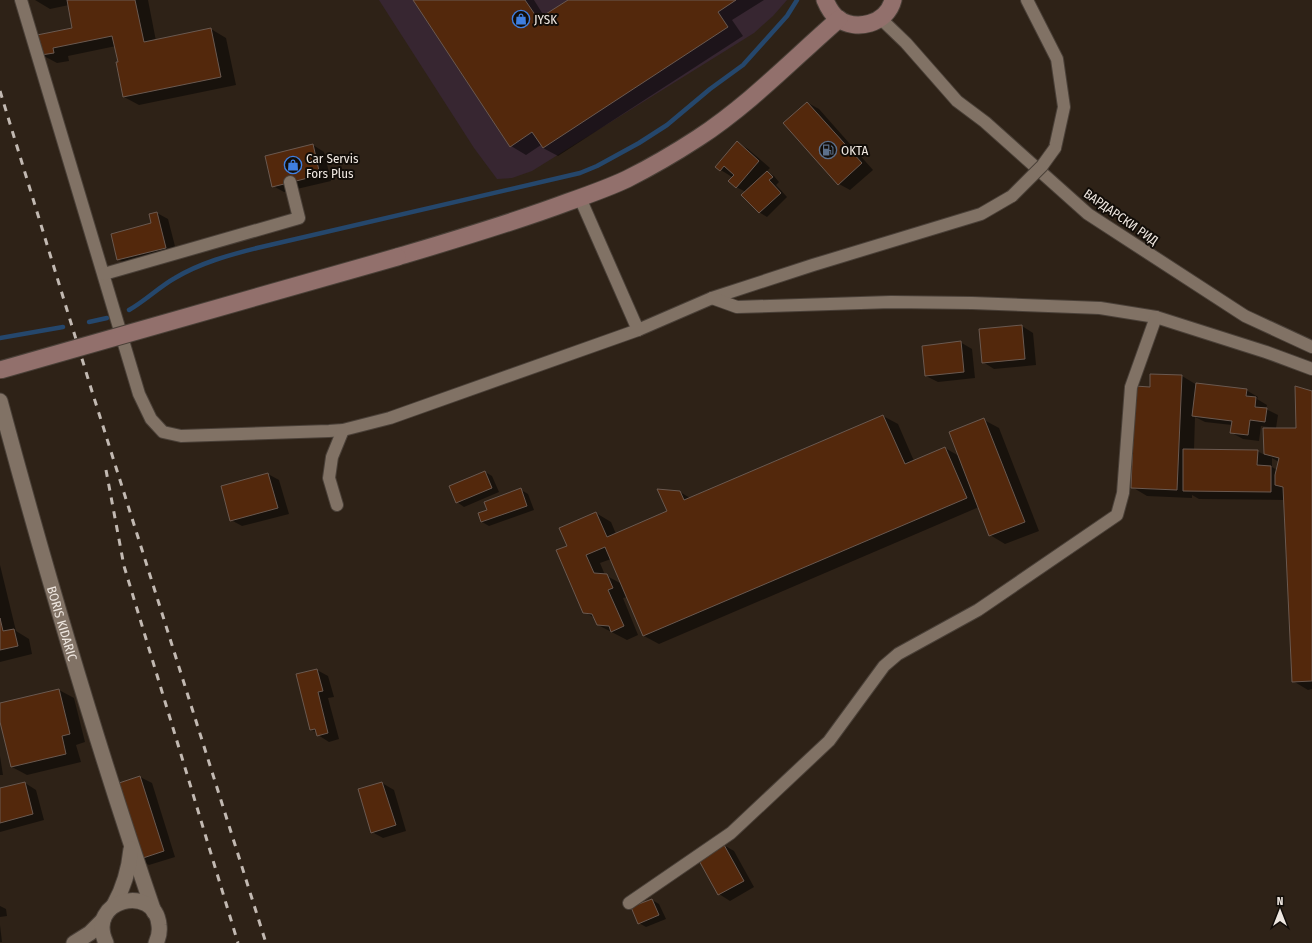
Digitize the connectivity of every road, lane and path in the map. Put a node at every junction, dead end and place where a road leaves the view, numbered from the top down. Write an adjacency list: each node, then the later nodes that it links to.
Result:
1 (21, 0): 7 (street)
2 (1027, 0): 8 (street, bridge)
3 (831, 9): 4 (main road); 6 (main road)
4 (887, 10): 11 (street, ВАРДАРСКИ РИД)
5 (290, 182): 7 (street)
6 (580, 198): 10 (street); 13 (main road, bridge)
7 (104, 274): 15 (street)
8 (712, 298): 9 (street); 10 (street)
9 (1156, 317): 12 (street); 18 (street)
10 (638, 330): 15 (street)
11 (1312, 347)
12 (1312, 369)
13 (0, 370)
14 (0, 401): 17 (street, BORIS KIDARIC)
15 (343, 430): 16 (street)
16 (337, 505)
17 (131, 844): 19 (street); 20 (street, BORIS KIDARIC)
18 (629, 903)
19 (114, 905): 20 (street); 21 (street)
20 (154, 912): 22 (street, BORIS KIDARIC)
21 (103, 920): 23 (street); 24 (street)
22 (160, 939)
23 (74, 943)
24 (106, 943)

